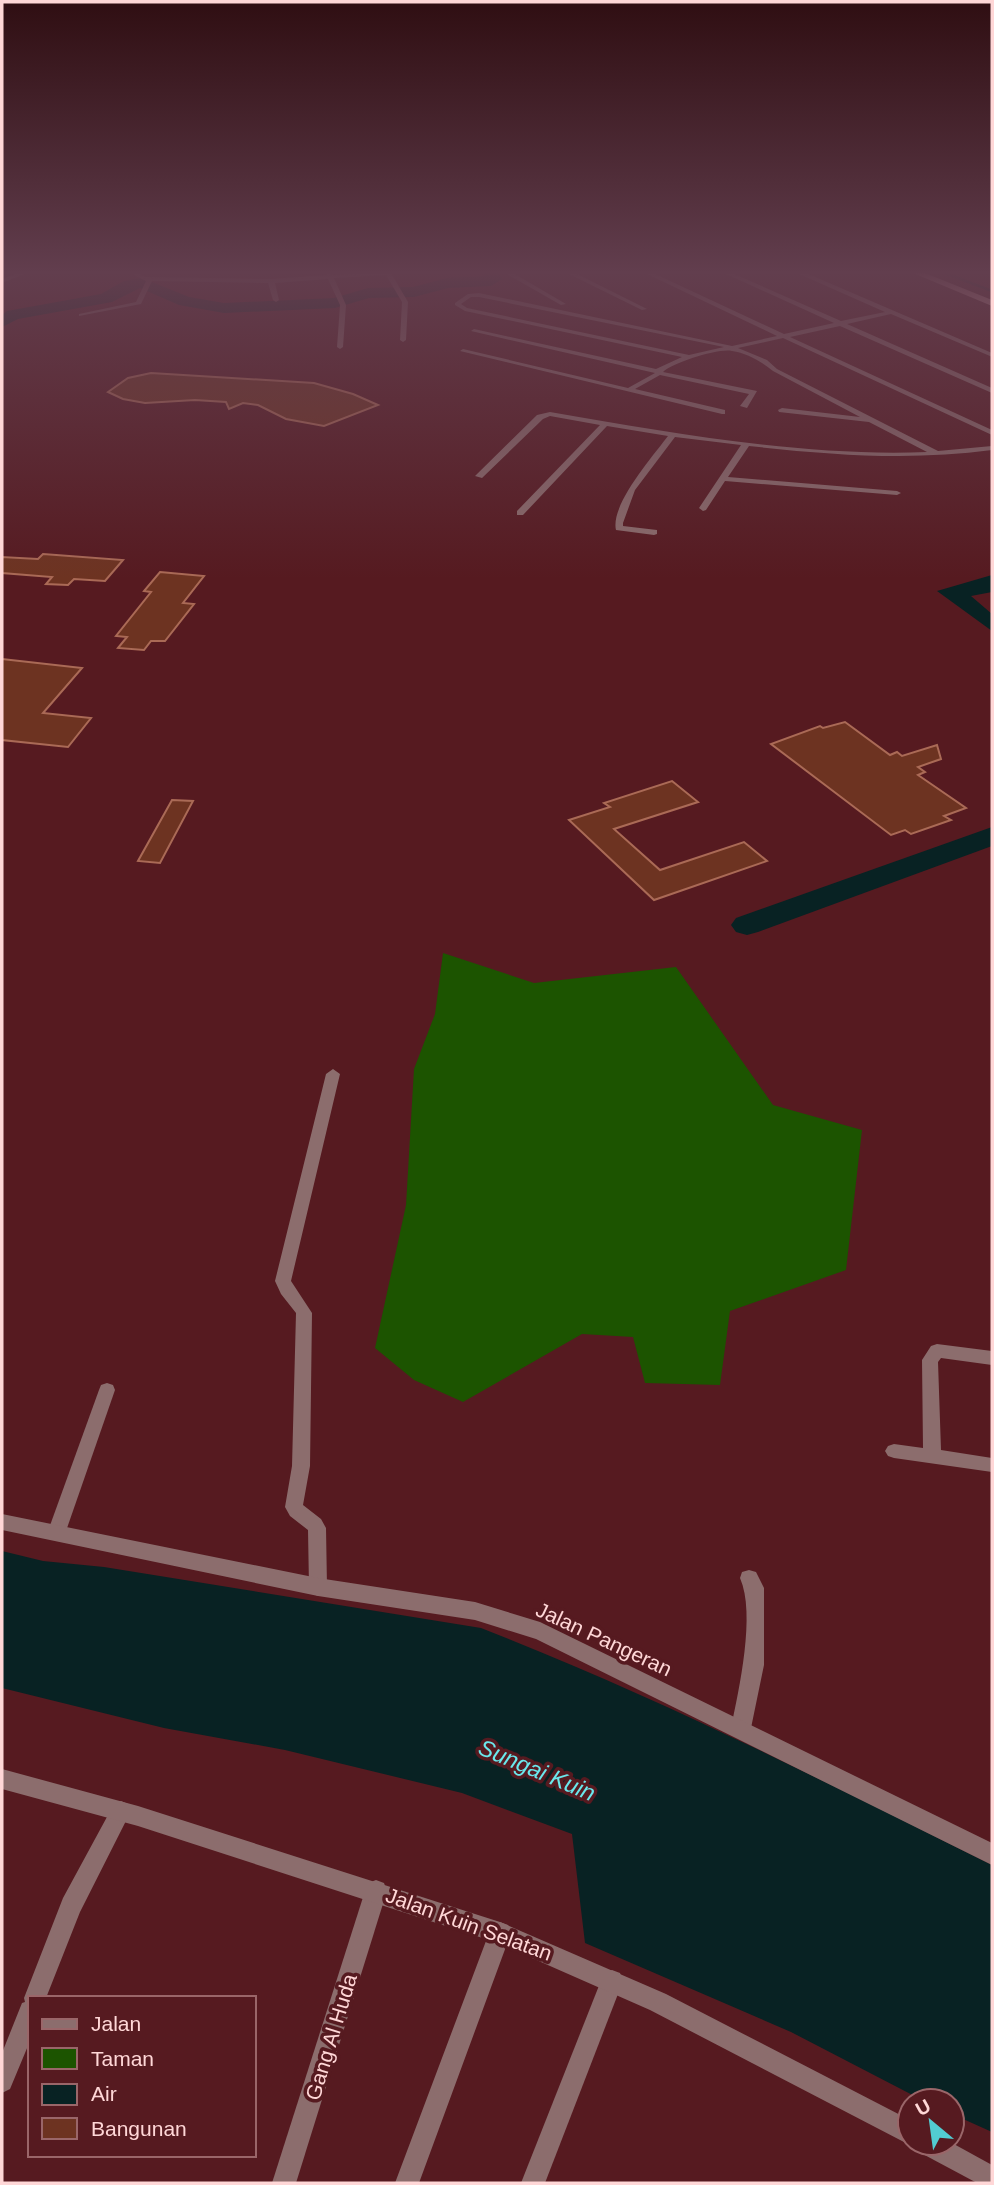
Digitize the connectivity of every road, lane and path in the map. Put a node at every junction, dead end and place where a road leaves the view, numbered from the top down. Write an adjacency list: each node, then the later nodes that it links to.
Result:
1 (565, 375): 7 (street)
2 (653, 375): 7 (street)
3 (672, 375): 9 (street)
4 (785, 375): 12 (street)
5 (867, 375): 14 (street)
6 (956, 375): 8 (street)
7 (629, 390): 11 (street)
8 (992, 391)
9 (744, 406)
10 (782, 410): 12 (street)
11 (722, 412)
12 (876, 421): 18 (street)
13 (605, 424): 15 (street); 19 (street); 23 (street)
14 (992, 433)
15 (672, 436): 16 (street); 24 (street)
16 (746, 444): 18 (street); 20 (street)
17 (992, 448): 18 (street)
18 (940, 455)
19 (480, 475)
20 (724, 479): 21 (street); 22 (street)
21 (897, 493)
22 (704, 508)
23 (520, 513)
24 (654, 532)
25 (333, 1074): 34 (street)
26 (992, 1358): 29 (street)
27 (107, 1390): 32 (street)
28 (894, 1451): 29 (street)
29 (932, 1456): 30 (street)
30 (992, 1465)
31 (2, 1522): 32 (street, Jalan Pangeran)
32 (57, 1531): 34 (street, Jalan Pangeran)
33 (749, 1578): 35 (street)
34 (318, 1587): 35 (street, Jalan Pangeran)
35 (741, 1728): 38 (street, Jalan Pangeran)
36 (2, 1779): 37 (street, Jalan Kuin Selatan)
37 (121, 1811): 39 (street, Jalan Kuin Selatan); 42 (street)
38 (992, 1854)
39 (376, 1891): 40 (street, Jalan Kuin Selatan); 48 (street, Gang Al Huda)
40 (500, 1933): 41 (street, Jalan Kuin Selatan); 49 (street)
41 (612, 1981): 45 (street, Jalan Kuin Selatan); 50 (street)
42 (36, 1996)
43 (28, 2016): 44 (street)
44 (2, 2081)
45 (896, 2126)
46 (954, 2157): 47 (street)
47 (992, 2178)
48 (284, 2183)
49 (407, 2183)
50 (533, 2183)

